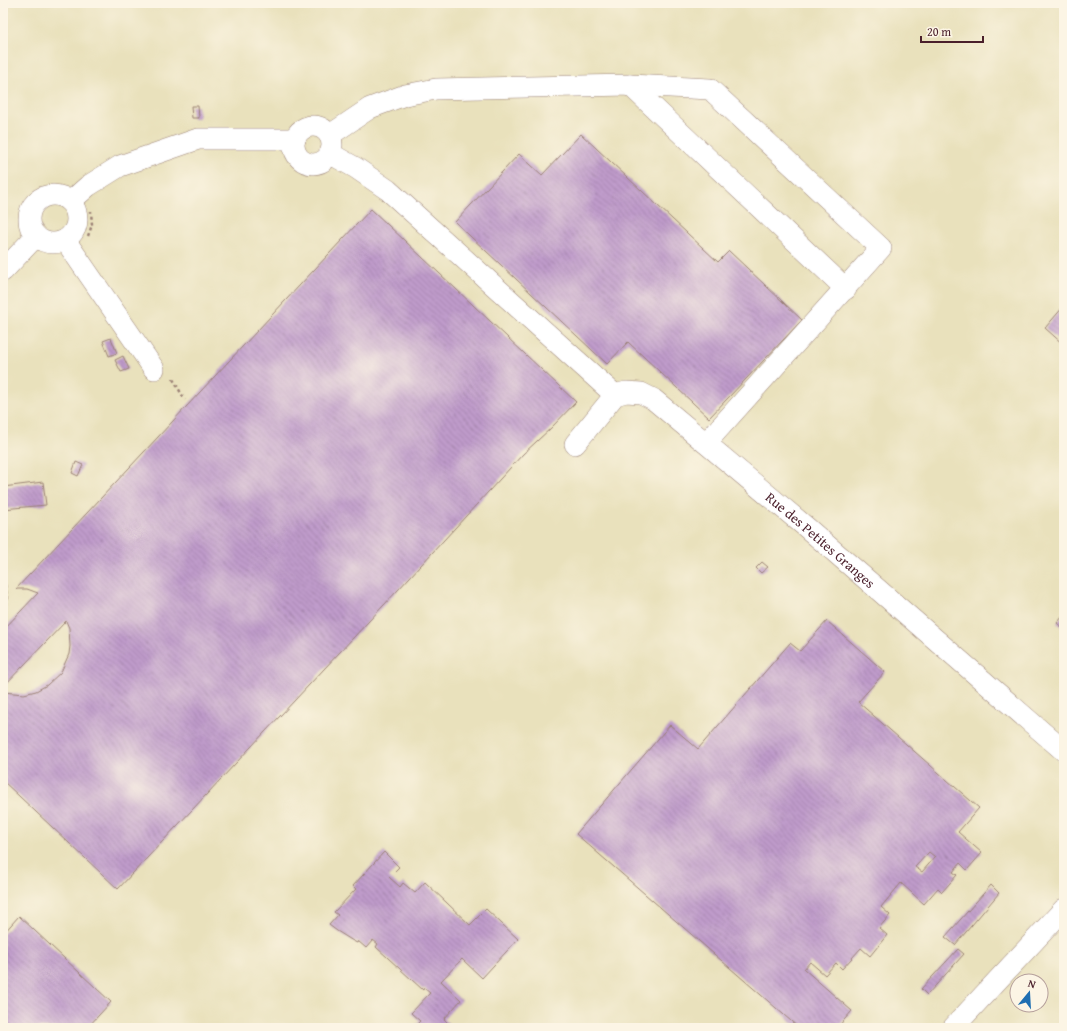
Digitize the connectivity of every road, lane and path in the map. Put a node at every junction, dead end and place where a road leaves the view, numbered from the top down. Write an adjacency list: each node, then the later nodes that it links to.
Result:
1 (630, 86): 3 (street); 10 (street); 10 (street)
2 (295, 139): 3 (street); 3 (street); 4 (street)
3 (330, 144): 12 (street)
4 (88, 186): 5 (street); 7 (path)
5 (70, 202): 6 (street); 8 (street)
6 (36, 236): 8 (street); 9 (street)
7 (87, 238)
8 (65, 240): 11 (street)
9 (3, 271)
10 (846, 289): 14 (street)
11 (162, 372): 13 (path)
12 (615, 395): 14 (street, Rue des Petites Granges); 15 (street)
13 (185, 400)
14 (706, 443): 18 (street, Rue des Petites Granges)
15 (575, 444)
16 (3, 573): 17 (path)
17 (3, 604)
18 (1064, 751)
19 (1064, 909): 20 (street)
20 (953, 1028)

